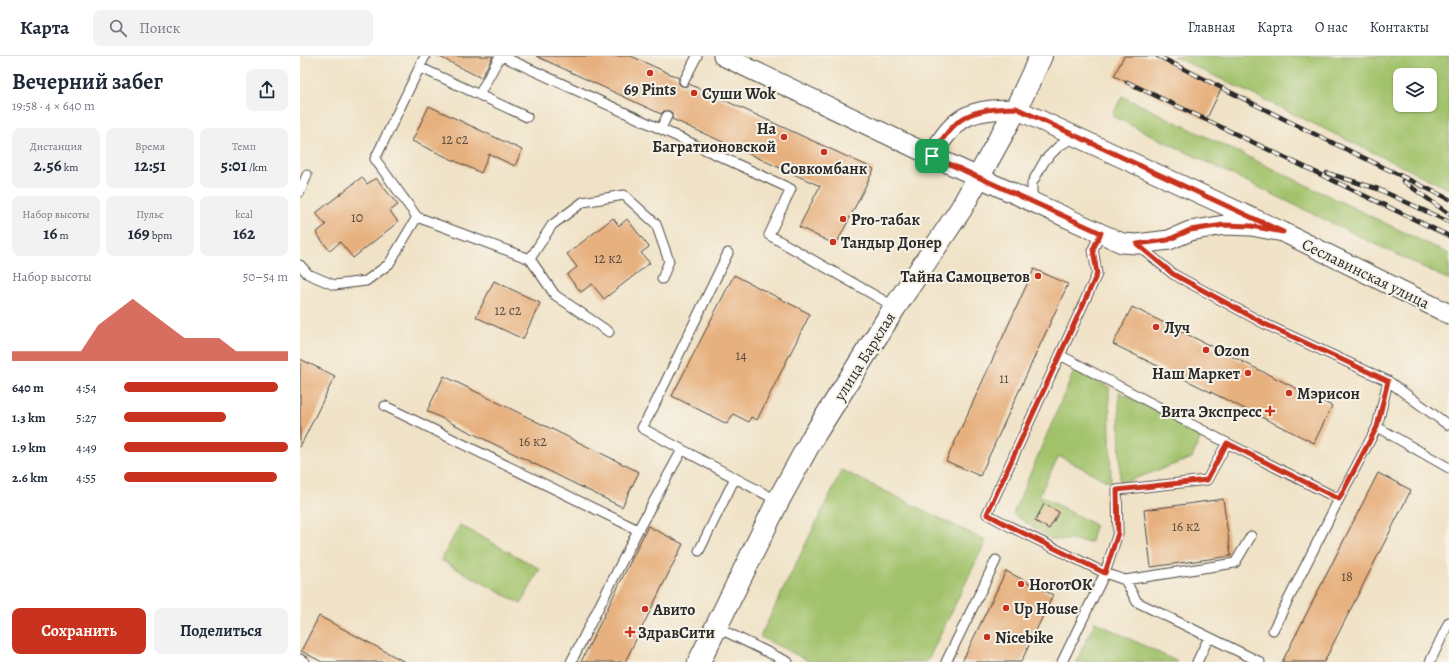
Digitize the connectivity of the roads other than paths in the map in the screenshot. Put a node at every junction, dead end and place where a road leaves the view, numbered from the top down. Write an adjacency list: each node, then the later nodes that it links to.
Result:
1 (425, 56): 6 (lane)
2 (501, 56): 8 (lane); 12 (lane)
3 (697, 56): 7 (lane)
4 (723, 56): 14 (street, Сеславинская улица)
5 (1040, 56): 9 (main road, улица Барклая)
6 (420, 67): 8 (lane); 19 (lane)
7 (684, 81)
8 (479, 95): 11 (lane)
9 (1016, 108): 13 (street, Сеславинская улица); 14 (street, Сеславинская улица); 16 (main road, улица Барклая)
10 (667, 116): 12 (lane)
11 (527, 117)
12 (661, 128): 27 (lane)
13 (1076, 136): 18 (lane); 20 (street, Сеславинская улица)
14 (932, 156): 16 (street, Сеславинская улица)
15 (307, 175): 17 (lane)
16 (979, 178): 18 (street, Сеславинская улица); 27 (main road, улица Барклая)
17 (300, 192)
18 (1037, 203): 21 (street, Сеславинская улица)
19 (417, 217): 24 (lane); 25 (lane)
20 (1283, 232): 22 (street, Сеславинская улица); 28 (street, Сеславинская улица)
21 (1101, 233): 22 (street, Сеславинская улица); 30 (lane)
22 (1137, 244): 31 (lane)
23 (728, 253): 36 (lane)
24 (530, 259): 26 (lane); 29 (lane)
25 (300, 265)
26 (662, 279)
27 (894, 307): 40 (main road, улица Барклая)
28 (1449, 314)
29 (609, 332)
30 (1060, 355): 35 (lane); 45 (lane)
31 (1388, 381): 33 (lane); 34 (lane)
32 (386, 406): 41 (lane)
33 (1448, 425)
34 (1377, 427): 37 (lane); 39 (lane)
35 (1227, 443): 39 (lane); 45 (lane)
36 (682, 450): 38 (lane); 41 (lane)
37 (1449, 468)
38 (735, 478): 40 (lane); 43 (lane)
39 (1339, 499): 49 (lane)
40 (778, 501): 48 (main road, улица Барклая)
41 (638, 530): 53 (lane)
42 (1251, 536): 46 (lane)
43 (699, 551)
44 (996, 560): 56 (lane)
45 (1105, 573): 46 (lane); 57 (lane)
46 (1125, 580): 50 (lane)
47 (1449, 622): 60 (lane)
48 (716, 627): 54 (main road, улица Барклая); 55 (lane)
49 (1273, 630)
50 (1209, 637): 58 (lane); 59 (lane)
51 (300, 659): 52 (lane)
52 (305, 662)
53 (571, 662)
54 (699, 662)
55 (788, 662)
56 (946, 662)
57 (1062, 662)
58 (1197, 662)
59 (1260, 662)
60 (1430, 662)

